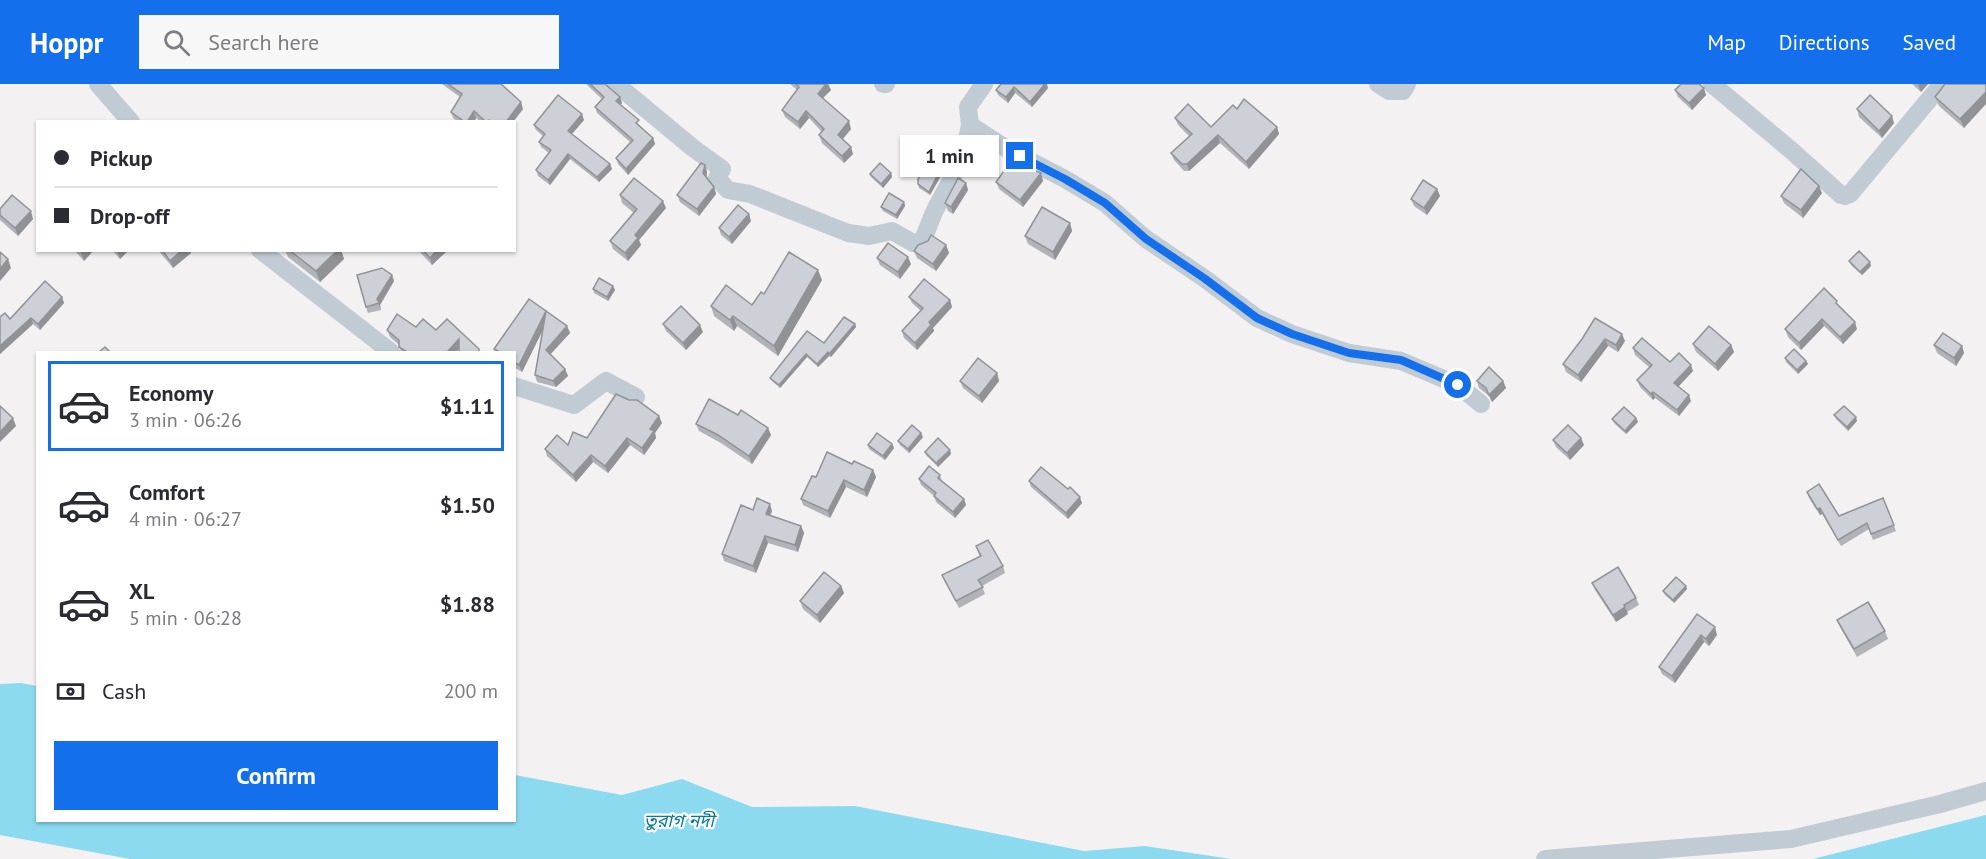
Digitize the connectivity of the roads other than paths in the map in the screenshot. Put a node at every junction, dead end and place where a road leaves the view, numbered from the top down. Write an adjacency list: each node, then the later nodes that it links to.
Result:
1 (98, 84): 8 (street)
2 (616, 84): 9 (street)
3 (984, 84): 9 (street)
4 (1378, 84): 5 (street)
5 (1407, 84)
6 (1712, 84): 7 (street)
7 (1942, 84)
8 (129, 120)
9 (969, 126): 14 (street)
10 (263, 252): 11 (street)
11 (390, 351)
12 (516, 387): 13 (street)
13 (636, 397)
14 (1480, 404)
15 (1986, 791): 16 (street)
16 (1545, 859)

